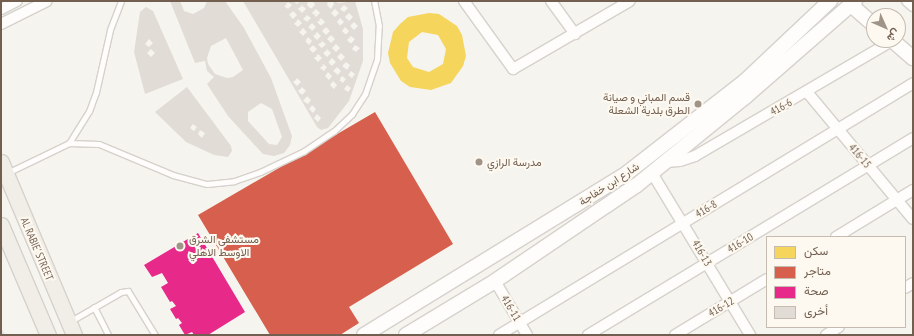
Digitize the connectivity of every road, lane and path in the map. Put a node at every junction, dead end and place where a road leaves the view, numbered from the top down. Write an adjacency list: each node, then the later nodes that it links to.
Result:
1 (17, 1): 12 (street)
2 (47, 1): 14 (street)
3 (121, 1): 23 (lane)
4 (374, 1): 23 (lane)
5 (464, 1): 15 (street)
6 (551, 1): 15 (street)
7 (630, 1): 15 (street)
8 (830, 1): 24 (street, شارع ابن خفاجة)
9 (907, 1): 11 (street)
10 (853, 3): 13 (street); 25 (street, شارع ابن خفاجة)
11 (913, 6)
12 (1, 9)
13 (866, 17)
14 (1, 24)
15 (575, 34)
16 (879, 48): 20 (street, 416-6)
17 (901, 48): 18 (street)
18 (913, 58)
19 (913, 83): 21 (street, 416-8)
20 (807, 92): 21 (street, 416-15); 25 (street, 416-6)
21 (837, 129): 26 (street, 416-15); 32 (street, 416-8)
22 (913, 138): 26 (street, 416-10)
23 (69, 143): 27 (lane)
24 (656, 151): 25 (street); 46 (street, شارع ابن خفاجة)
25 (665, 162): 28 (street, شارع ابن خفاجة)
26 (868, 166): 30 (street, 416-15); 35 (street, 416-10)
27 (3, 168): 42 (main road, AL RABIE' STREET)
28 (652, 173): 32 (street, 416-13); 37 (street, شارع ابن خفاجة)
29 (913, 190): 30 (street)
30 (897, 200): 31 (street, 416-15); 34 (street)
31 (913, 219)
32 (684, 222): 35 (street, 416-13); 40 (street, 416-8)
33 (1, 225): 43 (main road)
34 (838, 236)
35 (708, 262): 38 (street, 416-13); 50 (street, 416-10)
36 (766, 280): 38 (street, 416-12)
37 (495, 281): 40 (street, 416-11); 47 (street, شارع ابن خفاجة)
38 (730, 301): 51 (street, 416-12); 52 (street, 416-13)
39 (94, 307): 42 (lane); 44 (lane); 45 (lane)
40 (520, 322): 48 (street, 416-8); 49 (street, 416-11)
41 (837, 328): 53 (street)
42 (71, 329)
43 (48, 335)
44 (108, 335)
45 (155, 335)
46 (364, 335)
47 (406, 335)
48 (498, 335)
49 (527, 335)
50 (588, 335)
51 (674, 335)
52 (750, 335)
53 (826, 335)

